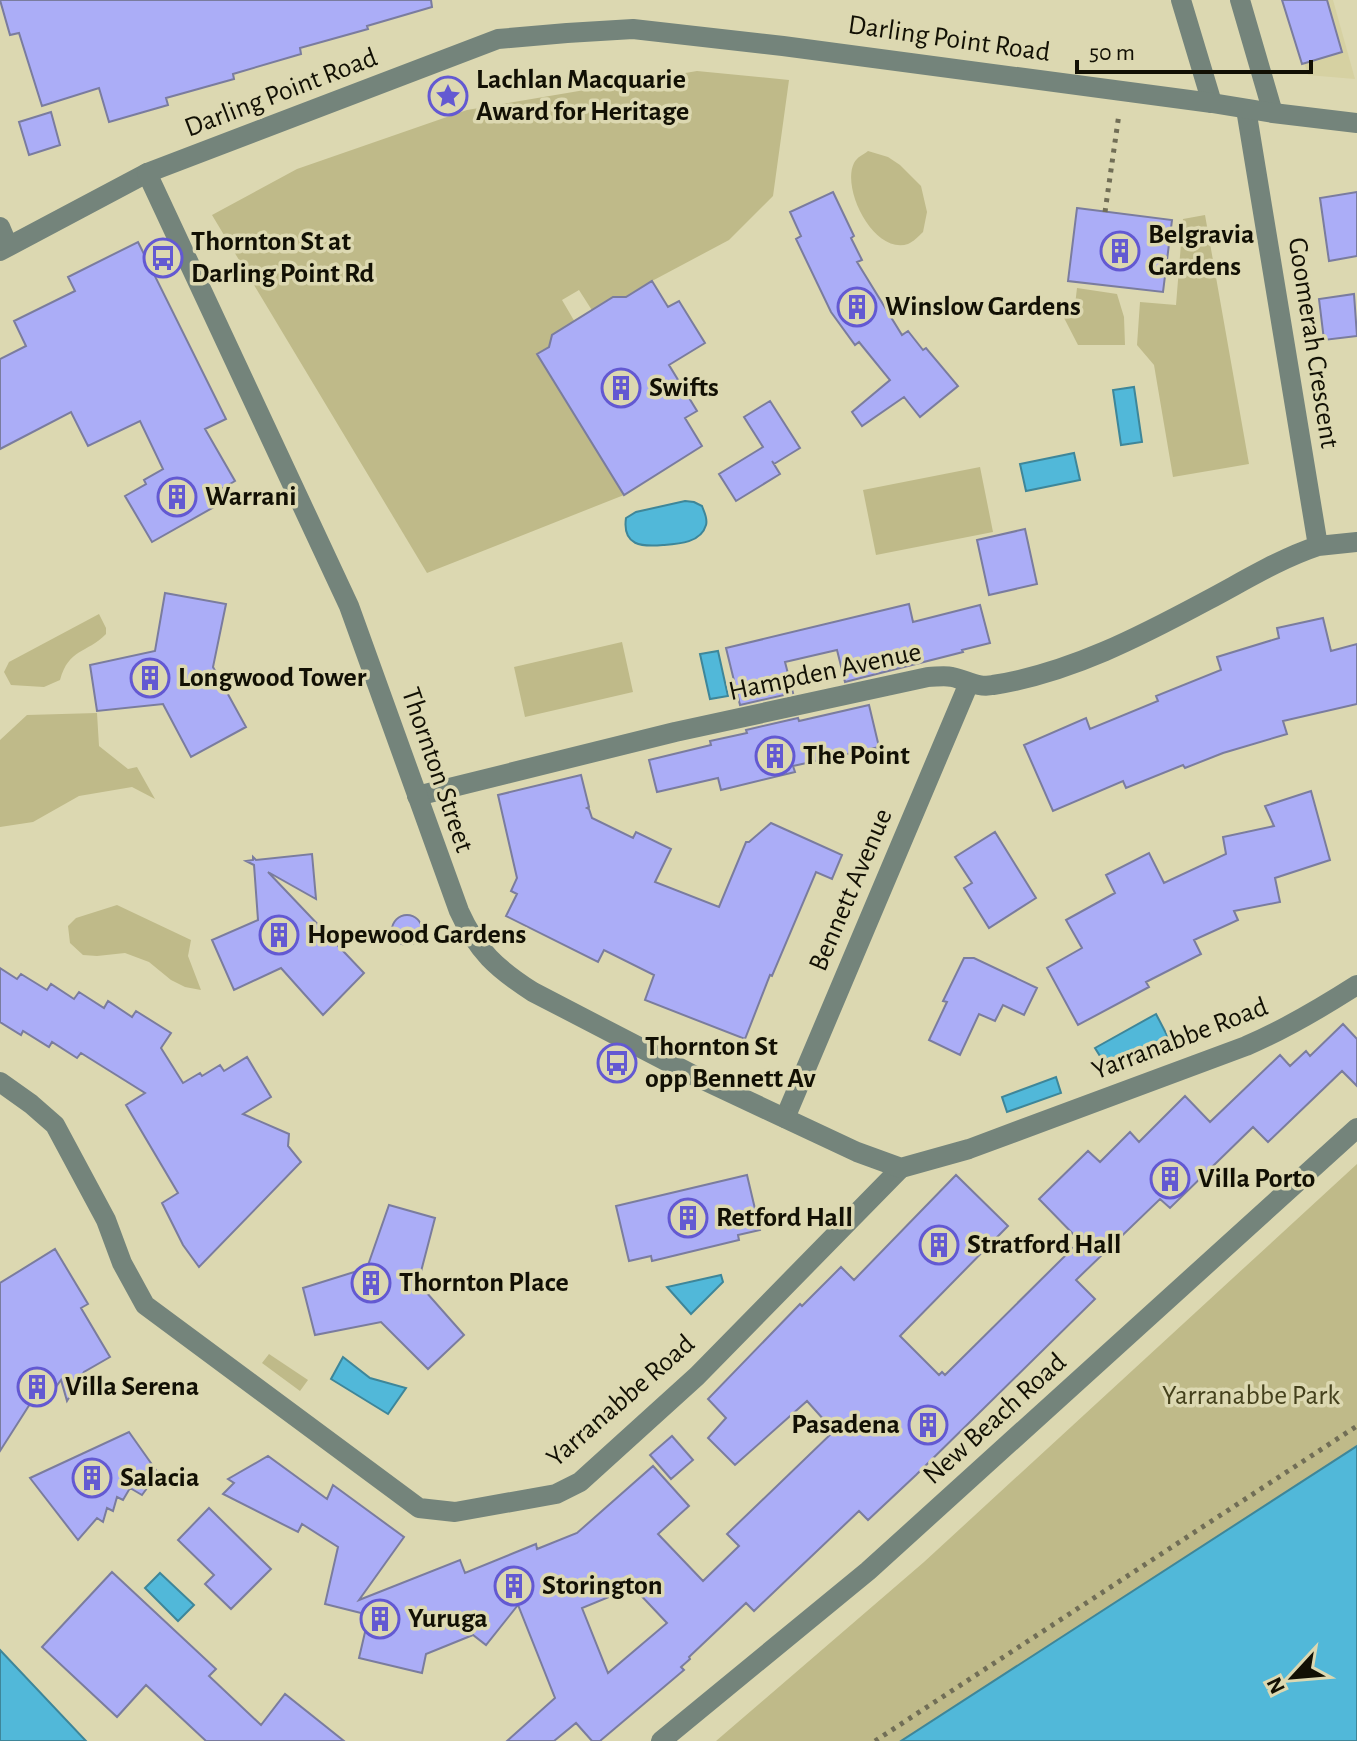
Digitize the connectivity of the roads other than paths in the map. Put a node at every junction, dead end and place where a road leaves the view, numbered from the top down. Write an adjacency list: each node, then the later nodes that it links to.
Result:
1 (1181, 0): 3 (street)
2 (1240, 0): 5 (street)
3 (1212, 103): 4 (street, Darling Point Road); 7 (street, Darling Point Road)
4 (1246, 109): 5 (street, Darling Point Road); 10 (street, Goomerah Crescent)
5 (1273, 113): 6 (street, Darling Point Road)
6 (1357, 123)
7 (147, 173): 8 (street, Darling Point Road); 12 (street, Thornton Street)
8 (3, 241)
9 (1357, 542): 10 (street)
10 (1318, 546): 11 (street, Hampden Avenue)
11 (969, 683): 12 (street, Hampden Avenue); 17 (street, Bennett Avenue)
12 (417, 796): 17 (street, Thornton Street)
13 (1357, 974): 15 (street, Yarranabbe Road)
14 (1357, 985): 15 (street, Yarranabbe Road)
15 (1321, 1009): 19 (street, Yarranabbe Road)
16 (0, 1082): 19 (street, Yarranabbe Road)
17 (785, 1118): 19 (street, Thornton Street)
18 (1357, 1128): 20 (street, New Beach Road)
19 (901, 1168)
20 (661, 1741)

